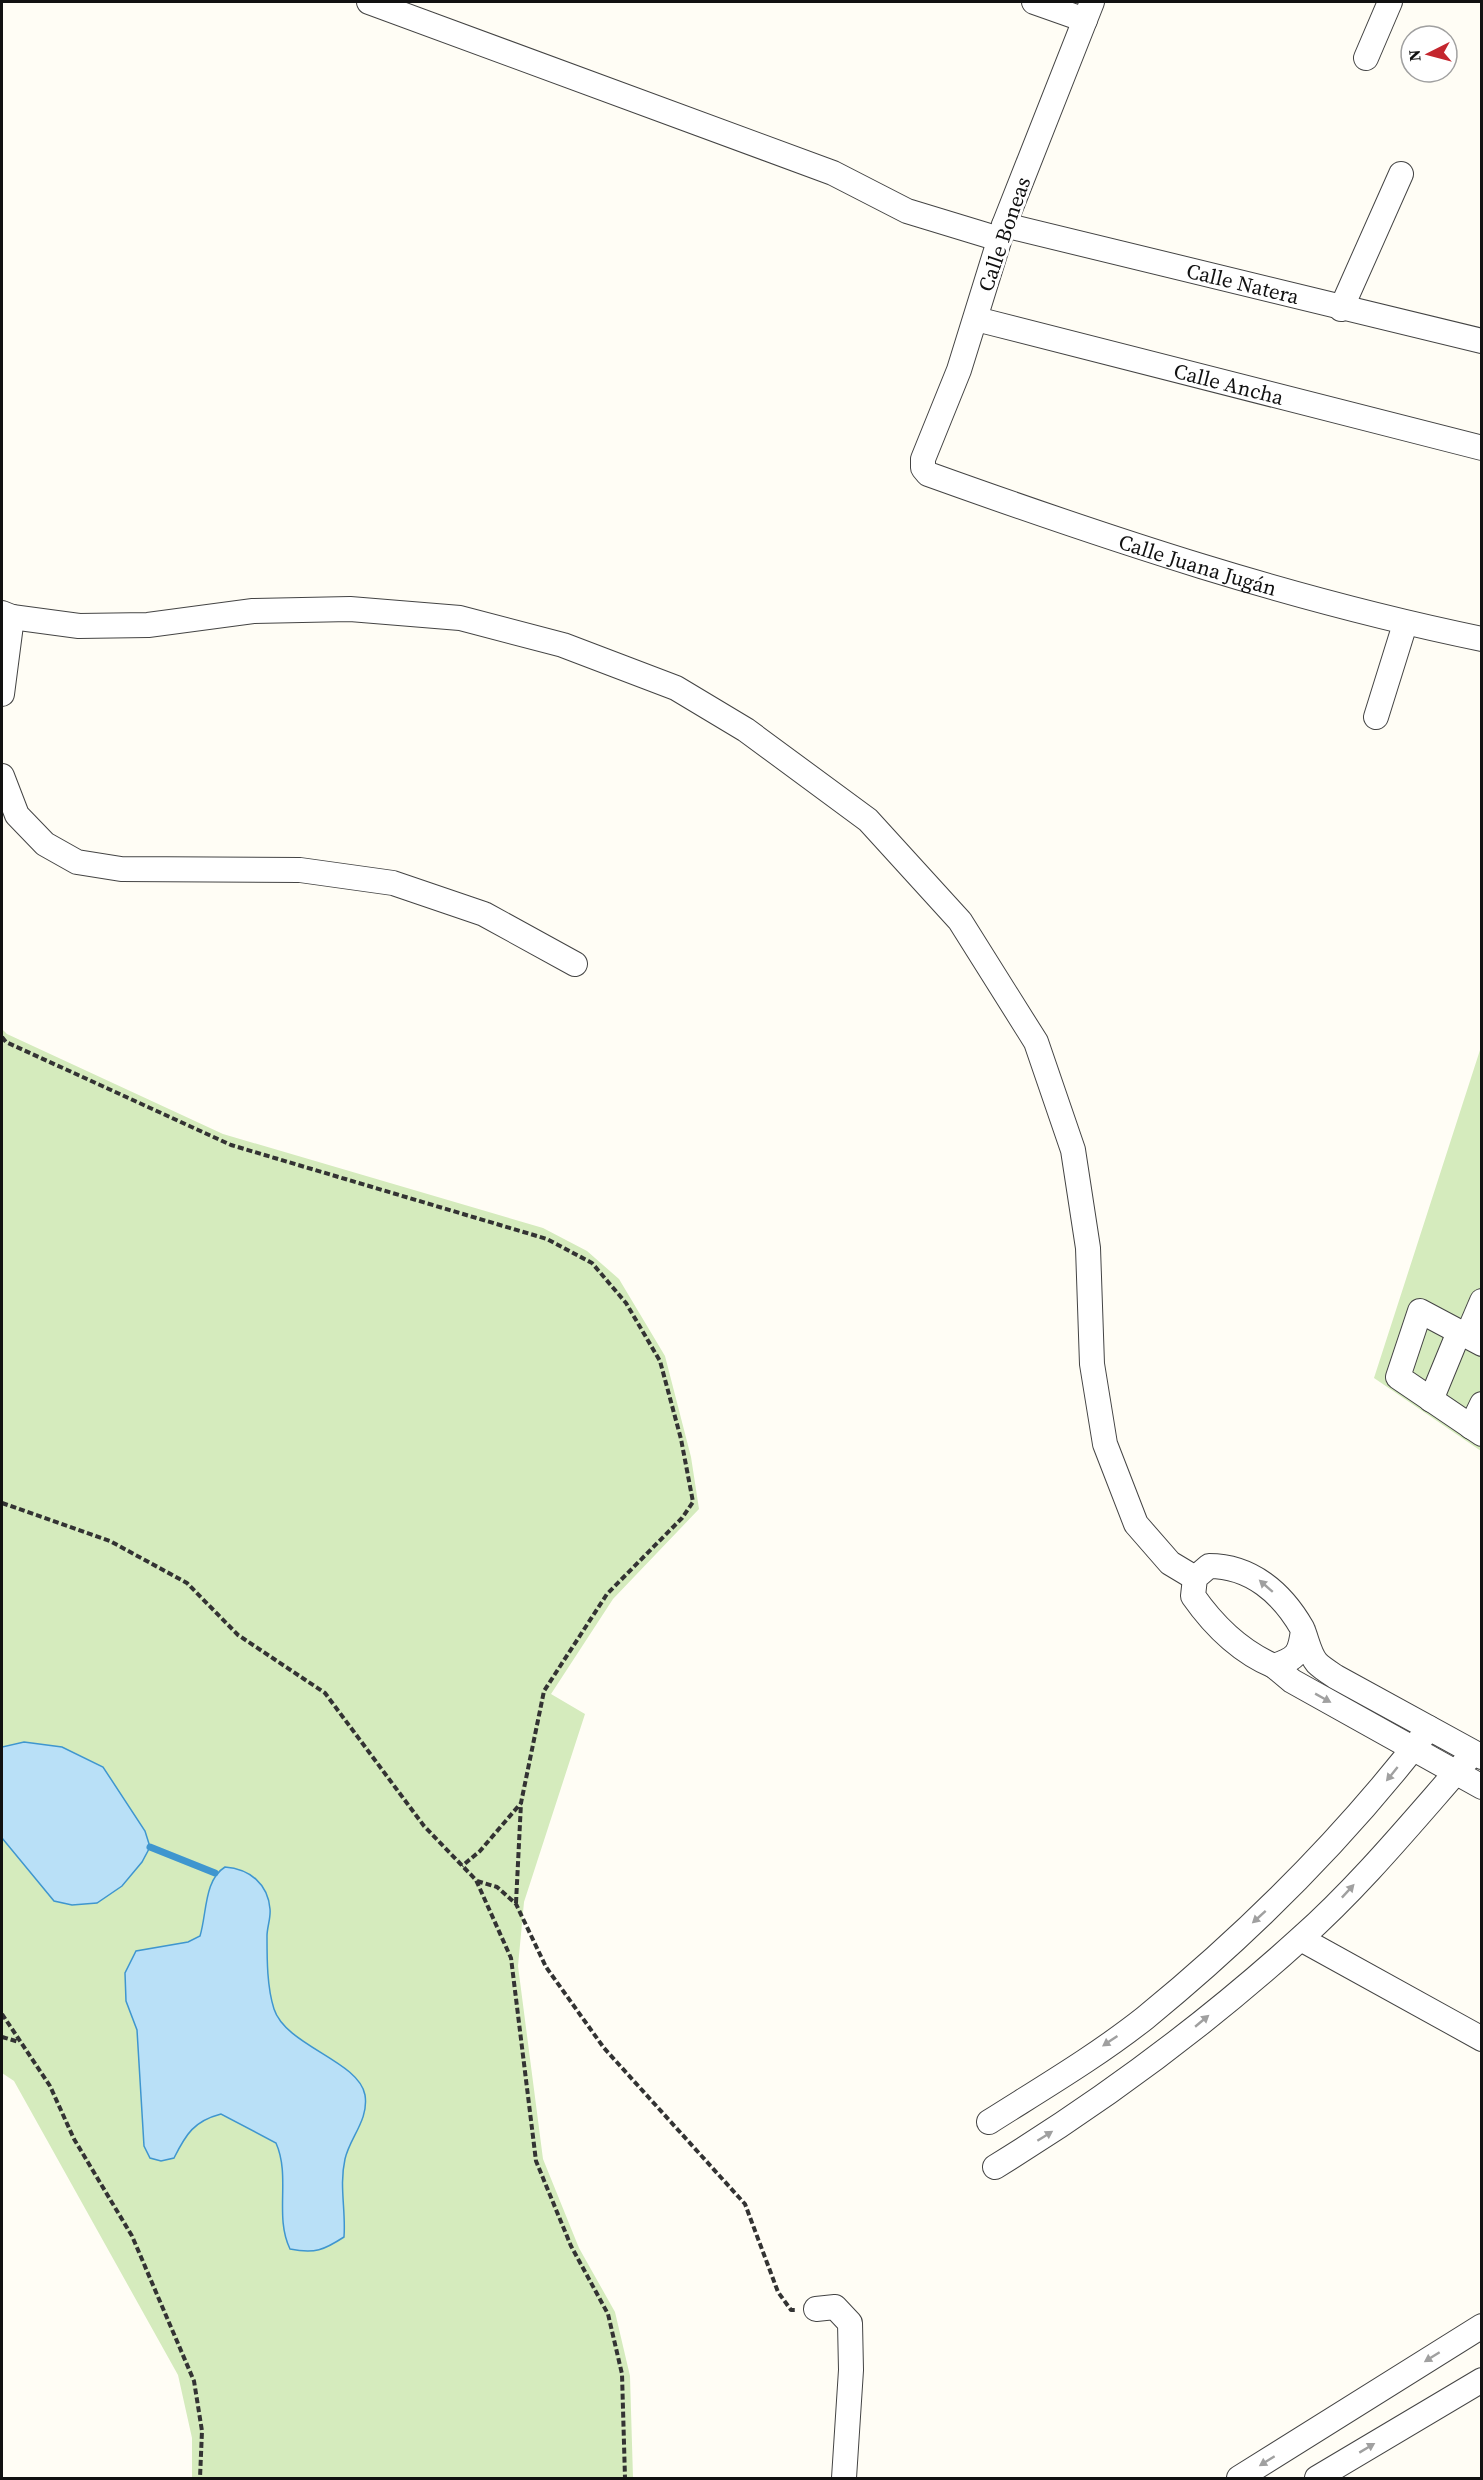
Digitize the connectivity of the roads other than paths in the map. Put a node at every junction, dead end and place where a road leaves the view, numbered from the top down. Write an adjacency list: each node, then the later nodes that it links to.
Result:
1 (369, 2): 7 (street, Calle Natera)
2 (1034, 2): 4 (street)
3 (1390, 2): 5 (street)
4 (1088, 11): 7 (street, Calle Boneas)
5 (1366, 58)
6 (1401, 174): 8 (street)
7 (1001, 232): 8 (street, Calle Natera); 9 (street, Calle Boneas)
8 (1341, 309): 10 (street, Calle Natera)
9 (976, 319): 11 (street, Calle Ancha); 12 (street, Calle Boneas)
10 (1482, 342)
11 (1482, 448)
12 (923, 468): 14 (street, Calle Juana Jugán)
13 (7, 615): 16 (street); 25 (street)
14 (1405, 624): 15 (street, Calle Juana Jugán); 17 (street)
15 (1482, 639)
16 (2, 694)
17 (1376, 717)
18 (2, 776): 19 (street)
19 (575, 964)
20 (1482, 1301): 21 (street)
21 (1469, 1338): 22 (street); 22 (street)
22 (1431, 1400): 24 (street)
23 (1482, 1404): 24 (street)
24 (1476, 1431)
25 (1195, 1578): 26 (street, one-way to 25); 27 (street)
26 (1303, 1630): 27 (street); 28 (street)
27 (1274, 1666): 29 (street, one-way to 29)
28 (1429, 1728): 29 (street); 30 (street)
29 (1413, 1749): 31 (street); 34 (street, one-way to 34)
30 (1477, 1755): 31 (street)
31 (1455, 1773): 32 (street); 33 (street, one-way to 31)
32 (1482, 1787)
33 (1301, 1939): 35 (street); 36 (street, one-way to 33)
34 (1144, 2019): 36 (street); 37 (street, one-way to 37)
35 (1482, 2039)
36 (1166, 2051): 38 (street, one-way to 36)
37 (989, 2122)
38 (995, 2167)
39 (816, 2309): 44 (street)
40 (1482, 2326): 42 (street, one-way to 42)
41 (1482, 2380): 43 (street, one-way to 41)
42 (1313, 2433): 43 (street); 45 (street, one-way to 45)
43 (1325, 2473)
44 (844, 2478)
45 (1239, 2478)

